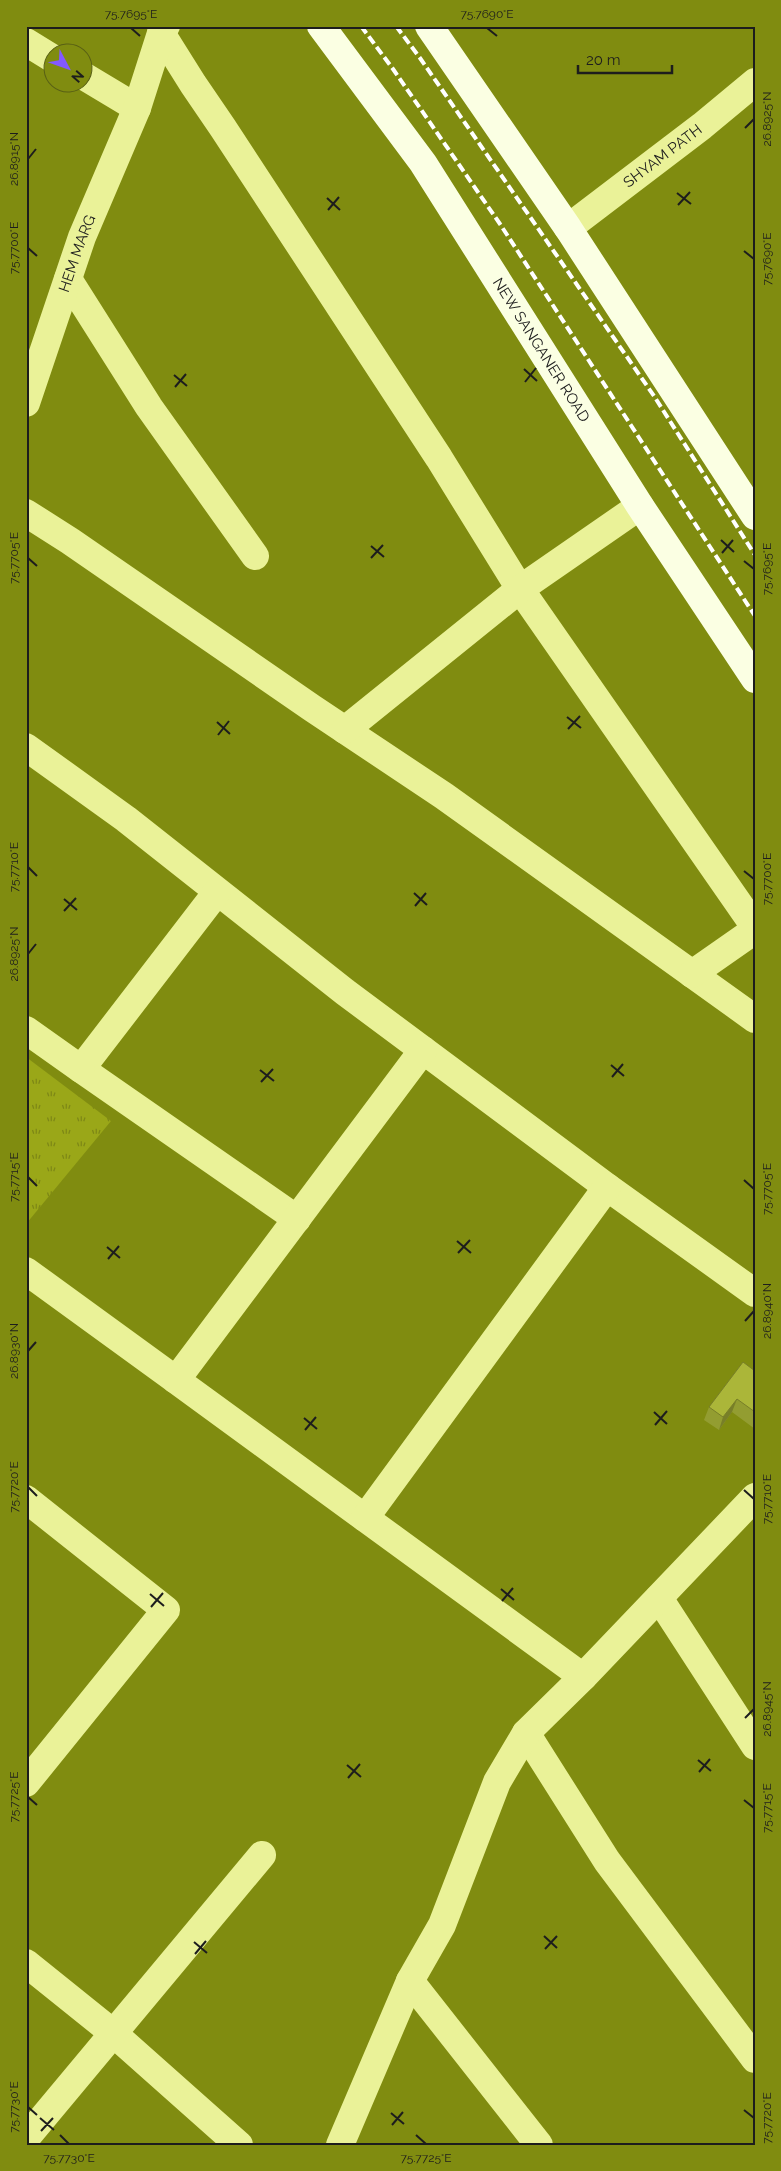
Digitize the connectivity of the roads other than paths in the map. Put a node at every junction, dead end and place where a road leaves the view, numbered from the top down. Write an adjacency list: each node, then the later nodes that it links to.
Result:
1 (320, 26): 12 (main road, NEW SANGANER ROAD)
2 (429, 26): 9 (main road)
3 (164, 30): 8 (street, HEM MARG); 16 (street)
4 (26, 42): 5 (street)
5 (42, 52)
6 (92, 82): 8 (street)
7 (755, 82): 9 (street, SHYAM PATH)
8 (137, 108): 10 (street, HEM MARG)
9 (568, 228): 14 (main road)
10 (68, 279): 11 (street, HEM MARG); 15 (street)
11 (27, 398)
12 (640, 506): 16 (street); 17 (main road, NEW SANGANER ROAD)
13 (26, 514): 18 (street)
14 (755, 516)
15 (255, 556)
16 (520, 589): 18 (street); 21 (street)
17 (755, 679)
18 (345, 730): 22 (street)
19 (26, 746): 20 (street)
20 (217, 892): 25 (street); 26 (street)
21 (755, 928): 22 (street)
22 (692, 974): 23 (street)
23 (755, 1019)
24 (26, 1030): 26 (street)
25 (423, 1050): 27 (street); 28 (street)
26 (80, 1068): 28 (street)
27 (607, 1186): 30 (street); 34 (street)
28 (297, 1220): 31 (street)
29 (26, 1271): 31 (street)
30 (755, 1293)
31 (176, 1380): 34 (street)
32 (755, 1497): 35 (street)
33 (26, 1499): 39 (street)
34 (365, 1518): 36 (street)
35 (659, 1598): 36 (street); 38 (street)
36 (583, 1677): 37 (street)
37 (526, 1733): 42 (street); 44 (street)
38 (755, 1746)
39 (26, 1783)
40 (262, 1855): 43 (street)
41 (26, 1963): 43 (street)
42 (410, 1981): 47 (street); 48 (street)
43 (113, 2033): 45 (street); 46 (street)
44 (755, 2059)
45 (26, 2138)
46 (239, 2145)
47 (340, 2145)
48 (539, 2145)

